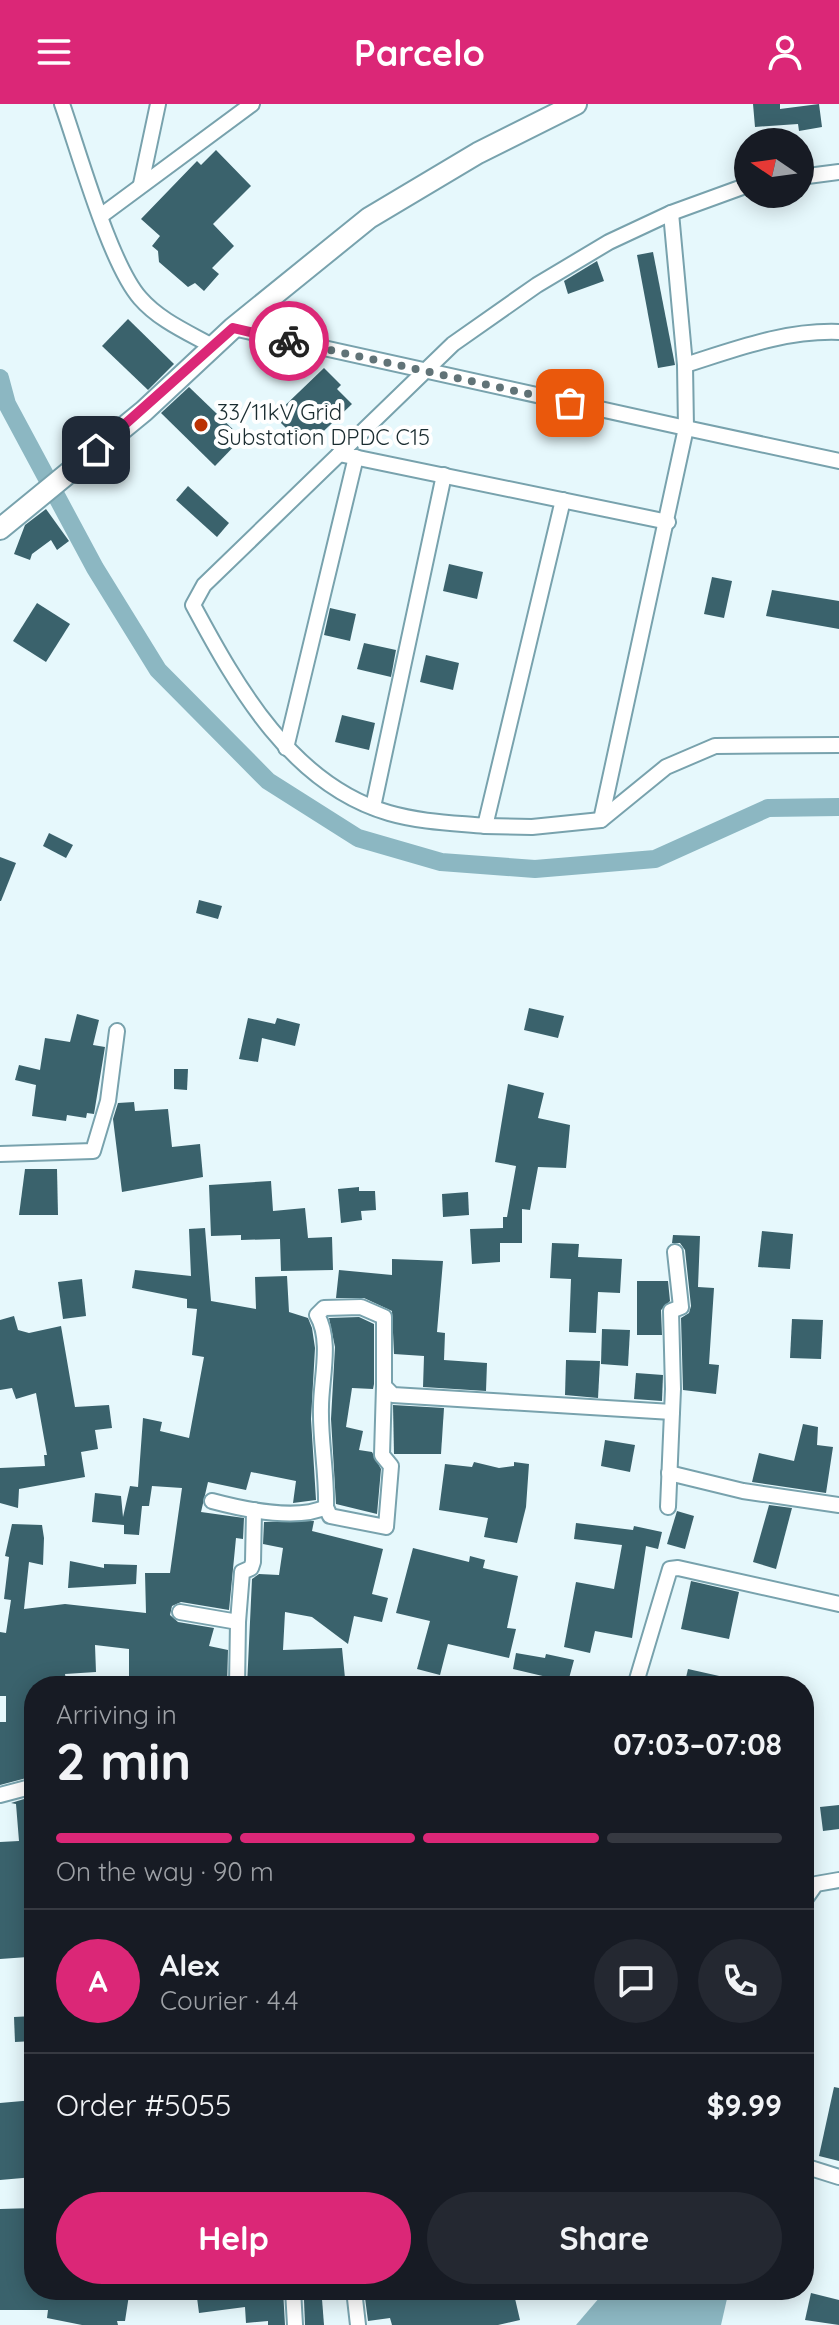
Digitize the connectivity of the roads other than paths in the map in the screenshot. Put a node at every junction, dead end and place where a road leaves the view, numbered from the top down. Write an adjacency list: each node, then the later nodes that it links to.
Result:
1 (62, 104): 10 (street)
2 (158, 104): 7 (street)
3 (252, 104): 7 (street)
4 (576, 104): 11 (street)
5 (839, 172): 6 (street)
6 (814, 175)
7 (141, 184): 10 (street)
8 (734, 190): 9 (street)
9 (671, 213): 14 (street); 15 (street)
10 (102, 215): 13 (street)
11 (233, 328): 13 (street); 15 (street)
12 (839, 332): 14 (street)
13 (212, 346): 23 (street)
14 (685, 365): 16 (street)
15 (425, 372): 16 (street); 17 (street)
16 (686, 428): 19 (street); 22 (street)
17 (339, 454): 18 (street); 25 (street)
18 (356, 457): 20 (street); 25 (street)
19 (839, 461)
20 (444, 475): 21 (street); 26 (street)
21 (563, 500): 22 (street); 28 (street)
22 (668, 522): 27 (street)
23 (0, 529)
24 (839, 745): 27 (street)
25 (286, 748): 26 (street)
26 (373, 807): 28 (street)
27 (601, 820): 28 (street)
28 (485, 826)
29 (117, 1031): 30 (street)
30 (0, 1154)
31 (675, 1252): 33 (street)
32 (384, 1386): 33 (street); 37 (street); 37 (street)
33 (672, 1412): 34 (street)
34 (669, 1473): 36 (street); 38 (street)
35 (212, 1501): 39 (street)
36 (839, 1505)
37 (326, 1507): 39 (street)
38 (668, 1507)
39 (254, 1510): 42 (street)
40 (839, 1604): 44 (street)
41 (180, 1612): 42 (street)
42 (238, 1622): 43 (street)
43 (237, 1676)
44 (638, 1676)
45 (24, 1789): 46 (street)
46 (0, 1795)
47 (839, 1880): 48 (street)
48 (814, 1887)
49 (814, 2169): 50 (street)
50 (839, 2177)
51 (294, 2300): 53 (street)
52 (355, 2300): 54 (street)
53 (295, 2325)
54 (358, 2325)

